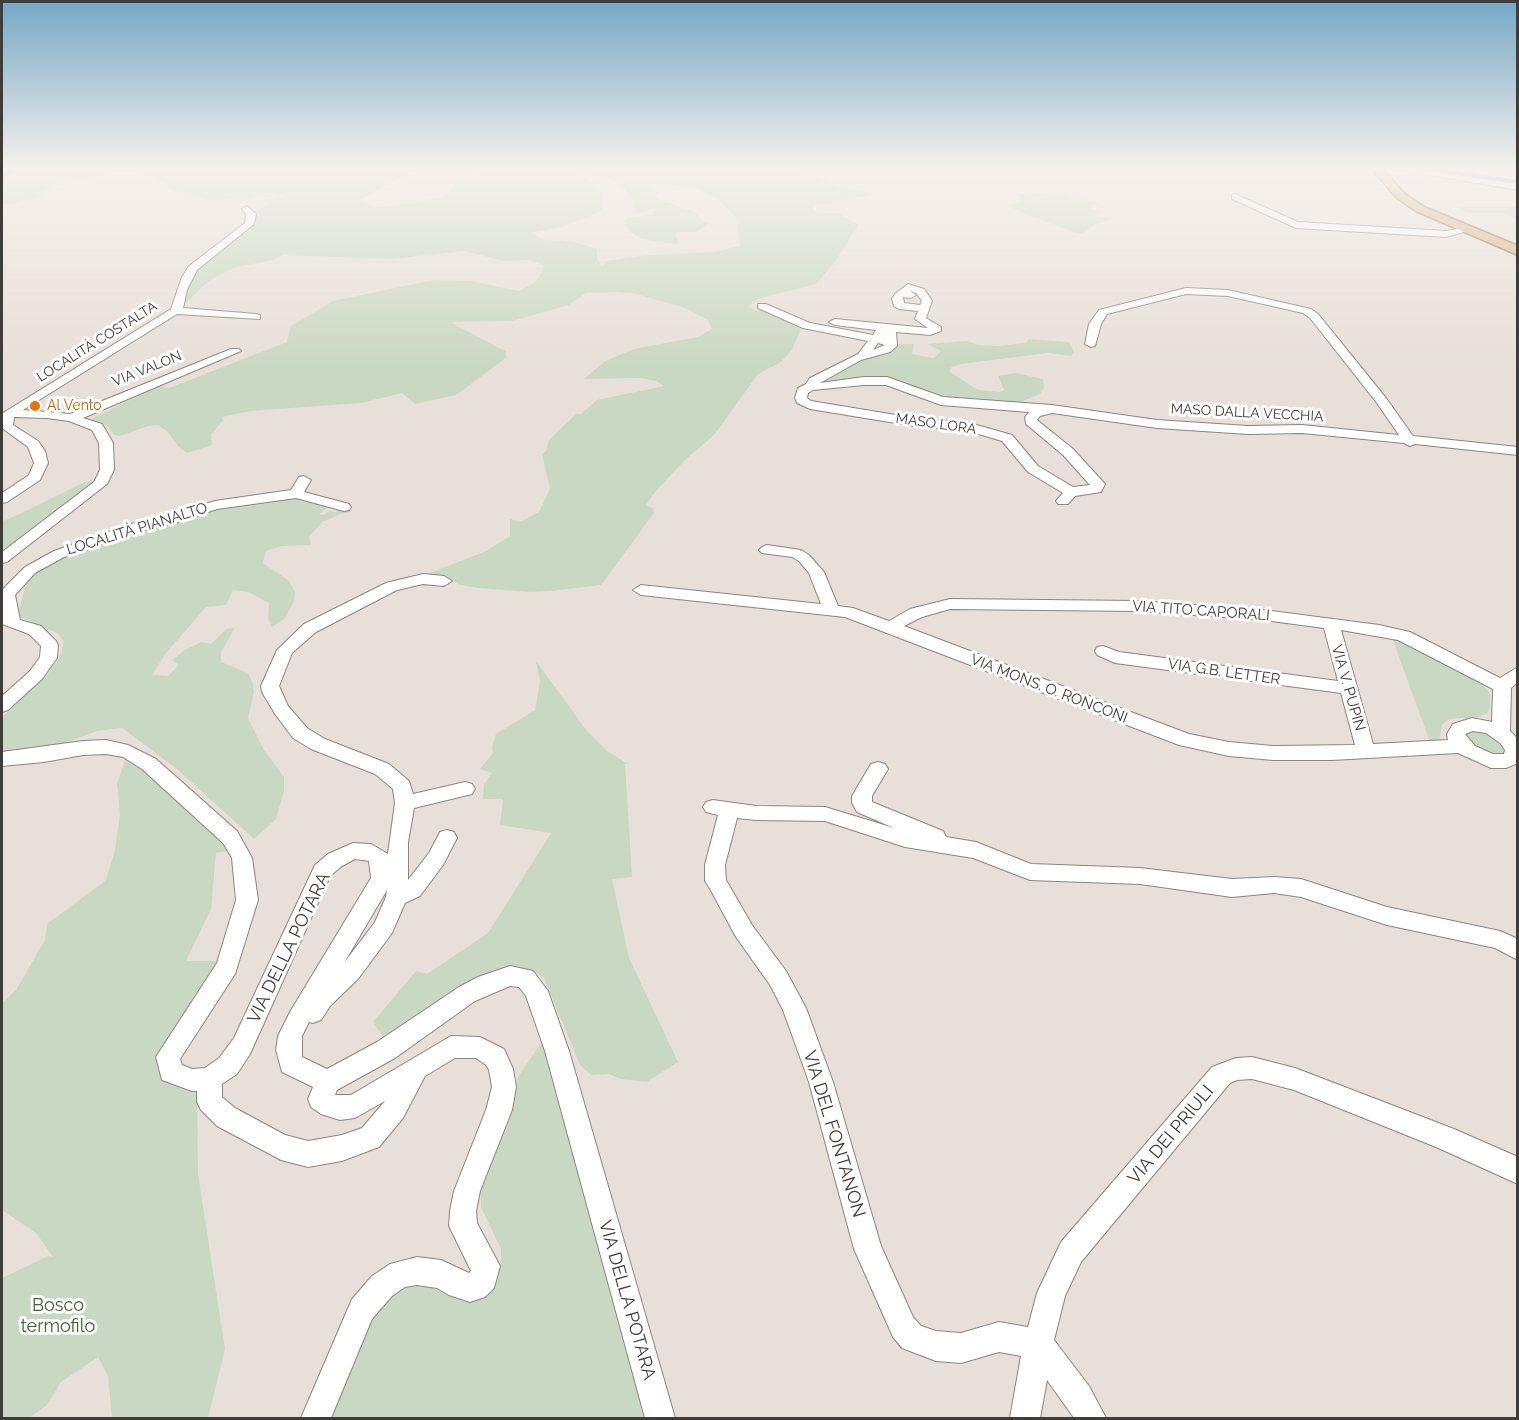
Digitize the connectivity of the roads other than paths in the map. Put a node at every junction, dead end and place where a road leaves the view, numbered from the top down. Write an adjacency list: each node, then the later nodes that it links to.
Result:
1 (237, 234): 8 (street, LOCALITÀ COSTALTA)
2 (1449, 234): 4 (street)
3 (1476, 234): 4 (main road)
4 (1485, 238): 5 (main road)
5 (1518, 250)
6 (762, 306): 12 (street)
7 (924, 309): 7 (street); 11 (street)
8 (175, 311): 10 (street); 20 (street, LOCALITÀ COSTALTA)
9 (792, 313): 11 (street)
10 (256, 317)
11 (887, 328): 12 (street); 13 (street)
12 (874, 339): 13 (street); 16 (street)
13 (890, 342): 16 (street)
14 (1091, 344): 21 (street)
15 (236, 351): 19 (street, VIA VALON)
16 (864, 354): 17 (street)
17 (811, 386): 18 (street, MASO DALLA VECCHIA); 18 (street, MASO LORA)
18 (1047, 410): 21 (street, MASO DALLA VECCHIA)
19 (71, 418): 20 (street); 28 (street)
20 (5, 421): 25 (street)
21 (1410, 442): 22 (street, MASO DALLA VECCHIA)
22 (1518, 451)
23 (304, 480): 24 (street)
24 (296, 494): 26 (street); 32 (street, LOCALITÀ PIANALTO)
25 (2, 499)
26 (344, 507)
27 (767, 550): 31 (street)
28 (2, 559)
29 (444, 581): 47 (street)
30 (641, 590): 31 (street, VIA MONS. O. RONCONI)
31 (831, 609): 34 (street, VIA MONS. O. RONCONI)
32 (7, 621): 39 (street)
33 (1330, 624): 34 (street, VIA TITO CAPORALI); 37 (street, VIA TITO CAPORALI); 38 (street, VIA V. PUPIN)
34 (891, 627): 42 (street, VIA MONS. O. RONCONI)
35 (1103, 651): 38 (street, VIA G.B. LETTER)
36 (1518, 673): 37 (street)
37 (1502, 686): 40 (street)
38 (1347, 688): 42 (street, VIA V. PUPIN)
39 (2, 706)
40 (1501, 733): 41 (street); 44 (street)
41 (1462, 746): 42 (street, VIA MONS. O. RONCONI); 44 (street)
42 (1366, 751)
43 (2, 759): 54 (street)
44 (1512, 765)
45 (878, 769): 49 (street)
46 (465, 789): 47 (street)
47 (405, 803): 50 (street)
48 (447, 838): 50 (street)
49 (963, 847): 51 (street); 57 (street, VIA DEL FONTANON)
50 (397, 897): 52 (street)
51 (1518, 951)
52 (291, 1064): 54 (street, VIA DELLA POTARA); 55 (street)
53 (418, 1066): 54 (street); 55 (street); 58 (street)
54 (209, 1079)
55 (328, 1082): 59 (street, VIA DELLA POTARA)
56 (1518, 1171): 57 (street, VIA DEI PRIULI)
57 (1038, 1344): 60 (street, VIA DEI PRIULI); 61 (street)
58 (316, 1419)
59 (660, 1419)
60 (1025, 1419)
61 (1091, 1419)

